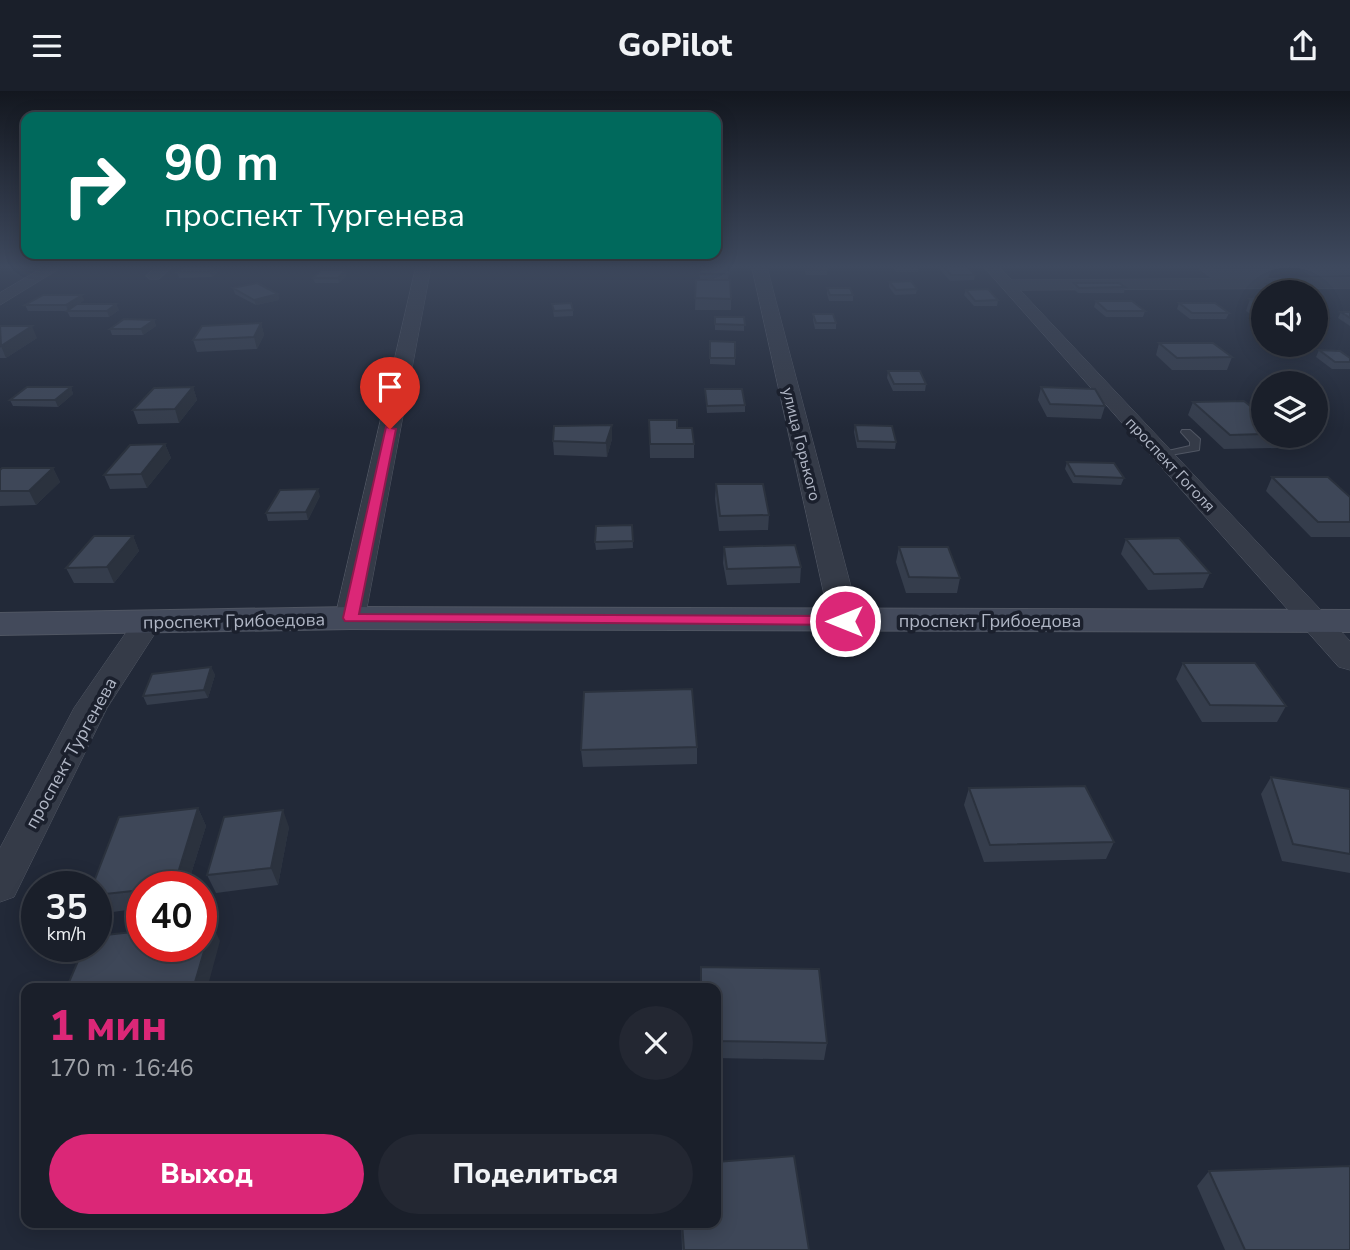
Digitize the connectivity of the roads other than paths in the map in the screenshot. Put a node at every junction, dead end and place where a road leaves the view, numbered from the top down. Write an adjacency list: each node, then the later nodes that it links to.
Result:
1 (413, 321): 6 (street)
2 (772, 321): 7 (street, улица Горького)
3 (1040, 321): 5 (street, проспект Гоголя)
4 (1186, 432): 5 (lane)
5 (1163, 455): 8 (street, проспект Гоголя)
6 (351, 618): 7 (street, проспект Грибоедова); 10 (street, проспект Грибоедова)
7 (845, 621): 8 (street, проспект Грибоедова)
8 (1333, 621): 11 (street, проспект Гоголя)
9 (0, 624): 10 (street, проспект Грибоедова)
10 (146, 624): 12 (street, проспект Тургенева)
11 (1350, 660)
12 (0, 886)

